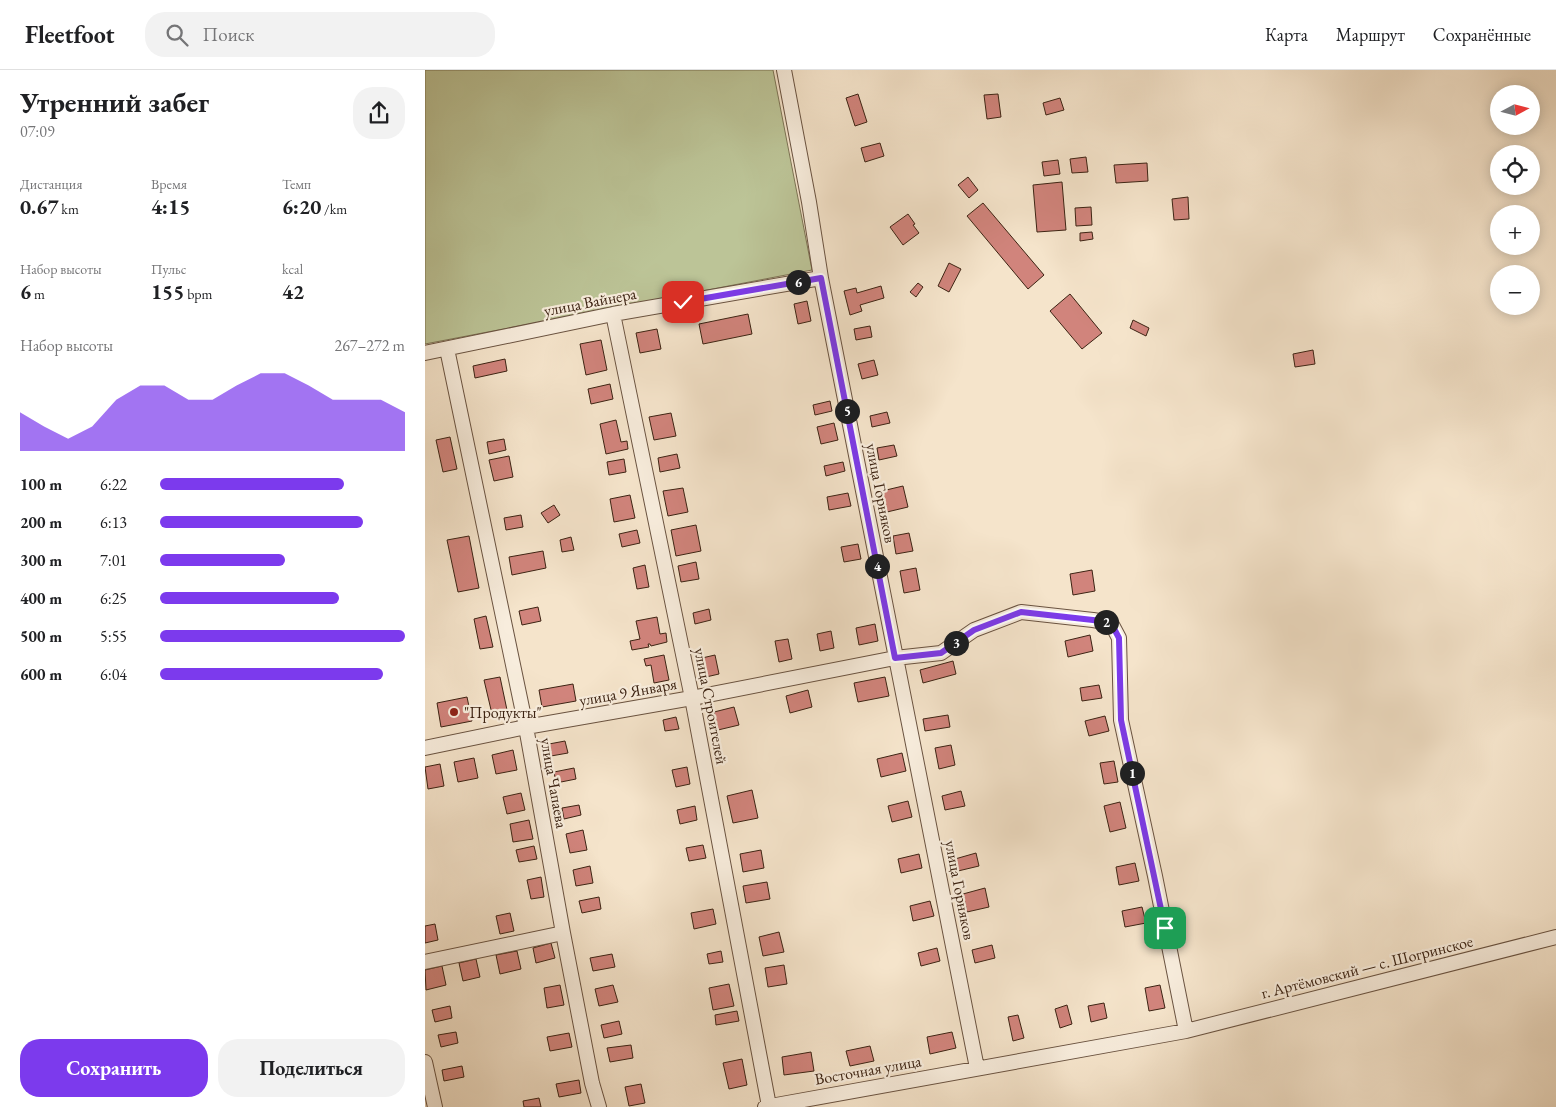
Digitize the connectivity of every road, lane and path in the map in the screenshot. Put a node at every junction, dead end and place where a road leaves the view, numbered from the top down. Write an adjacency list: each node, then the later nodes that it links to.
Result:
1 (784, 70): 2 (street, улица Горняков)
2 (821, 278): 3 (street, улица Вайнера); 6 (street, улица Горняков)
3 (613, 314): 4 (street, улица Вайнера); 7 (street, улица Строителей)
4 (447, 349): 5 (street, улица Вайнера); 8 (street, улица Чапаева)
5 (425, 353)
6 (895, 658): 7 (street, улица 9 Января); 13 (street, улица 9 Января); 15 (street, улица Горняков)
7 (692, 698): 8 (street, улица 9 Января); 18 (street, улица Строителей)
8 (527, 727): 9 (street, улица 9 Января); 10 (street, улица Чапаева)
9 (425, 748)
10 (563, 933): 12 (street); 17 (street, улица Чапаева)
11 (1556, 938): 13 (street, г. Артёмовский — с. Шогринское)
12 (425, 962)
13 (1186, 1031): 15 (street, г. Артёмовский — с. Шогринское)
14 (425, 1062): 16 (street)
15 (977, 1068): 18 (street, Восточная улица)
16 (435, 1107)
17 (599, 1107)
18 (767, 1107)

